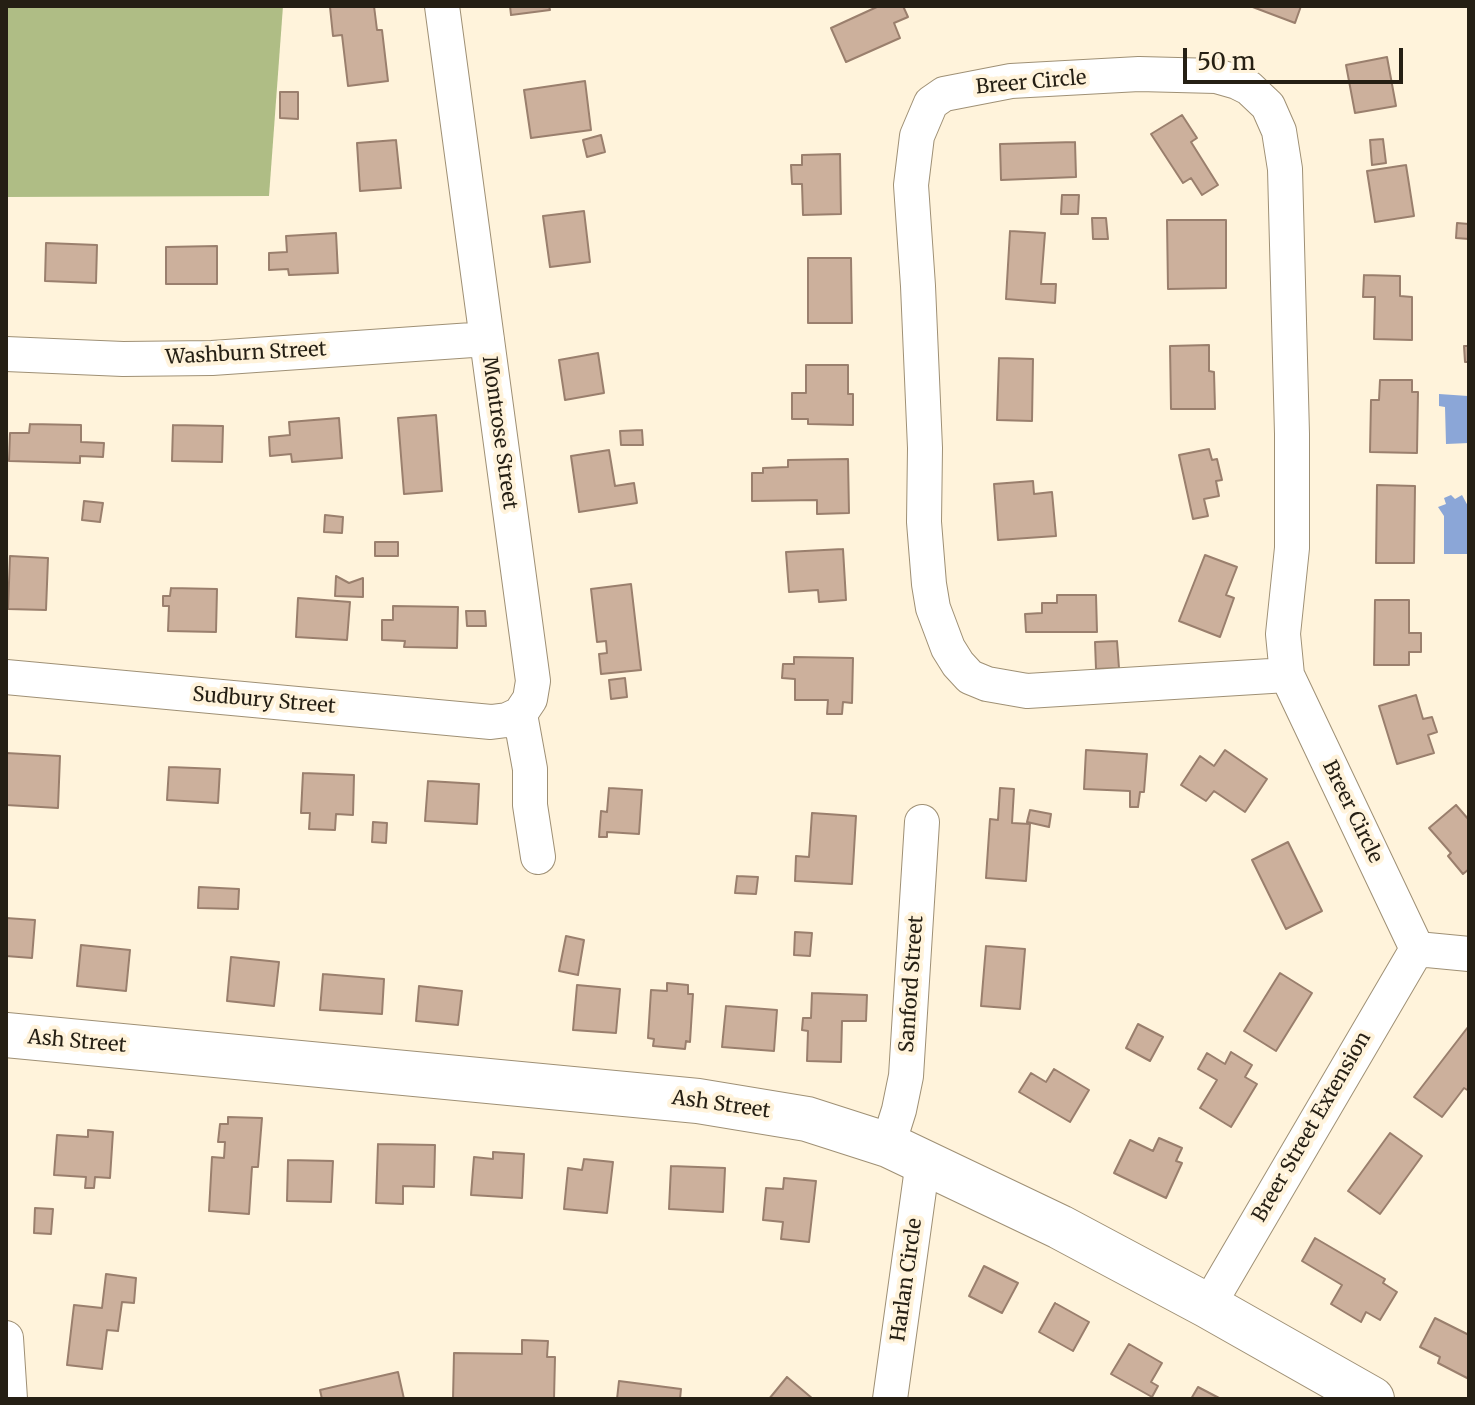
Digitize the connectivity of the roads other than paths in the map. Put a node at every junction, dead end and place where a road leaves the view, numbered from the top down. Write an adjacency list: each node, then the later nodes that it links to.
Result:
1 (442, 6): 2 (street, Montrose Street)
2 (487, 339): 3 (street, Washburn Street); 6 (street, Montrose Street)
3 (6, 354)
4 (1287, 675): 4 (street, Breer Circle); 9 (street, Breer Circle)
5 (6, 677): 6 (street, Sudbury Street)
6 (520, 714): 8 (street, Montrose Street)
7 (922, 822): 12 (street, Sanford Street)
8 (538, 857)
9 (1417, 949): 10 (street); 13 (street, Breer Street Extension)
10 (1469, 954)
11 (6, 1035): 12 (street, Ash Street)
12 (906, 1153): 13 (street, Ash Street); 16 (street, Harlan Circle)
13 (1208, 1306): 17 (street, Ash Street)
14 (6, 1338): 15 (street)
15 (10, 1399)
16 (890, 1399)
17 (1372, 1399)

